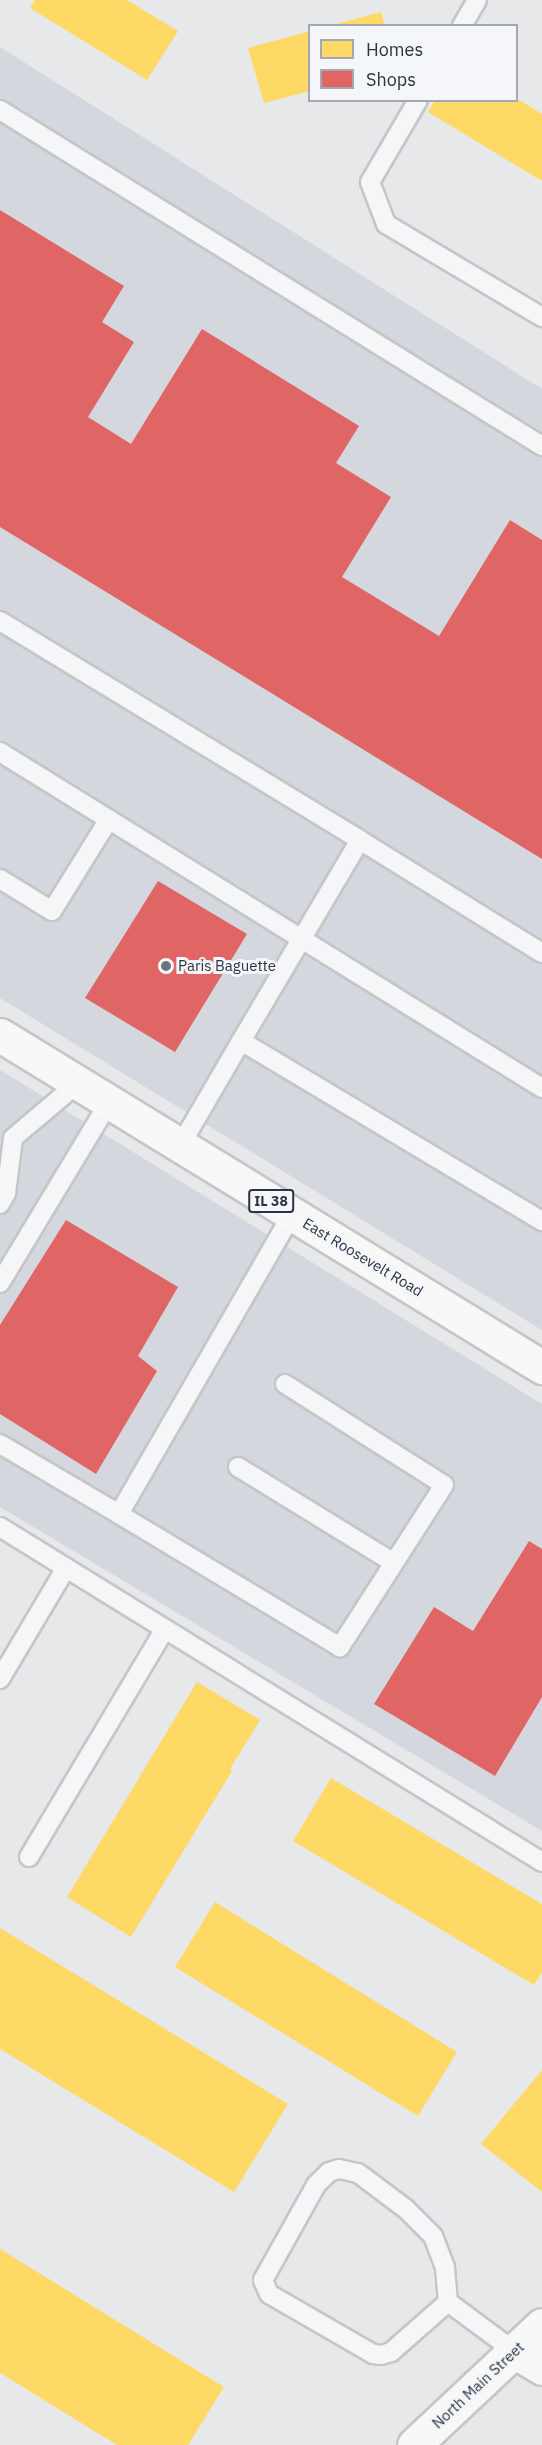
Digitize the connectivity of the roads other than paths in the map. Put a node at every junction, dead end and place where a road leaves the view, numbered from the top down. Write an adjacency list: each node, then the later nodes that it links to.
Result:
1 (477, 0): 2 (lane)
2 (463, 24)
3 (417, 102): 5 (lane)
4 (0, 110): 6 (lane)
5 (542, 317)
6 (542, 446)
7 (0, 621): 10 (lane)
8 (0, 752): 9 (lane)
9 (109, 819): 11 (lane); 12 (lane)
10 (360, 840): 12 (lane); 13 (lane)
11 (0, 879)
12 (302, 938): 15 (lane); 17 (lane)
13 (542, 953)
14 (0, 1035): 16 (main road, East Roosevelt Road / IL 38)
15 (241, 1041): 19 (lane); 22 (lane)
16 (78, 1083): 18 (main road, East Roosevelt Road / IL 38); 20 (lane)
17 (542, 1088)
18 (109, 1102): 19 (main road, East Roosevelt Road / IL 38); 23 (lane)
19 (180, 1146): 21 (main road, East Roosevelt Road / IL 38)
20 (0, 1204)
21 (292, 1214): 24 (main road, East Roosevelt Road / IL 38); 28 (lane)
22 (542, 1221)
23 (0, 1283)
24 (542, 1367)
25 (285, 1384): 30 (lane)
26 (0, 1444): 28 (lane)
27 (238, 1467): 30 (lane)
28 (119, 1514): 30 (lane)
29 (0, 1527): 31 (lane)
30 (394, 1563)
31 (66, 1568): 32 (lane); 33 (lane)
32 (165, 1629): 34 (lane); 35 (lane)
33 (0, 1679)
34 (29, 1857)
35 (542, 1862)
36 (447, 2302): 36 (lane); 38 (lane)
37 (542, 2325): 38 (main road, North Main Street)
38 (514, 2351): 39 (street); 40 (main road, North Main Street)
39 (542, 2368)
40 (414, 2445)

